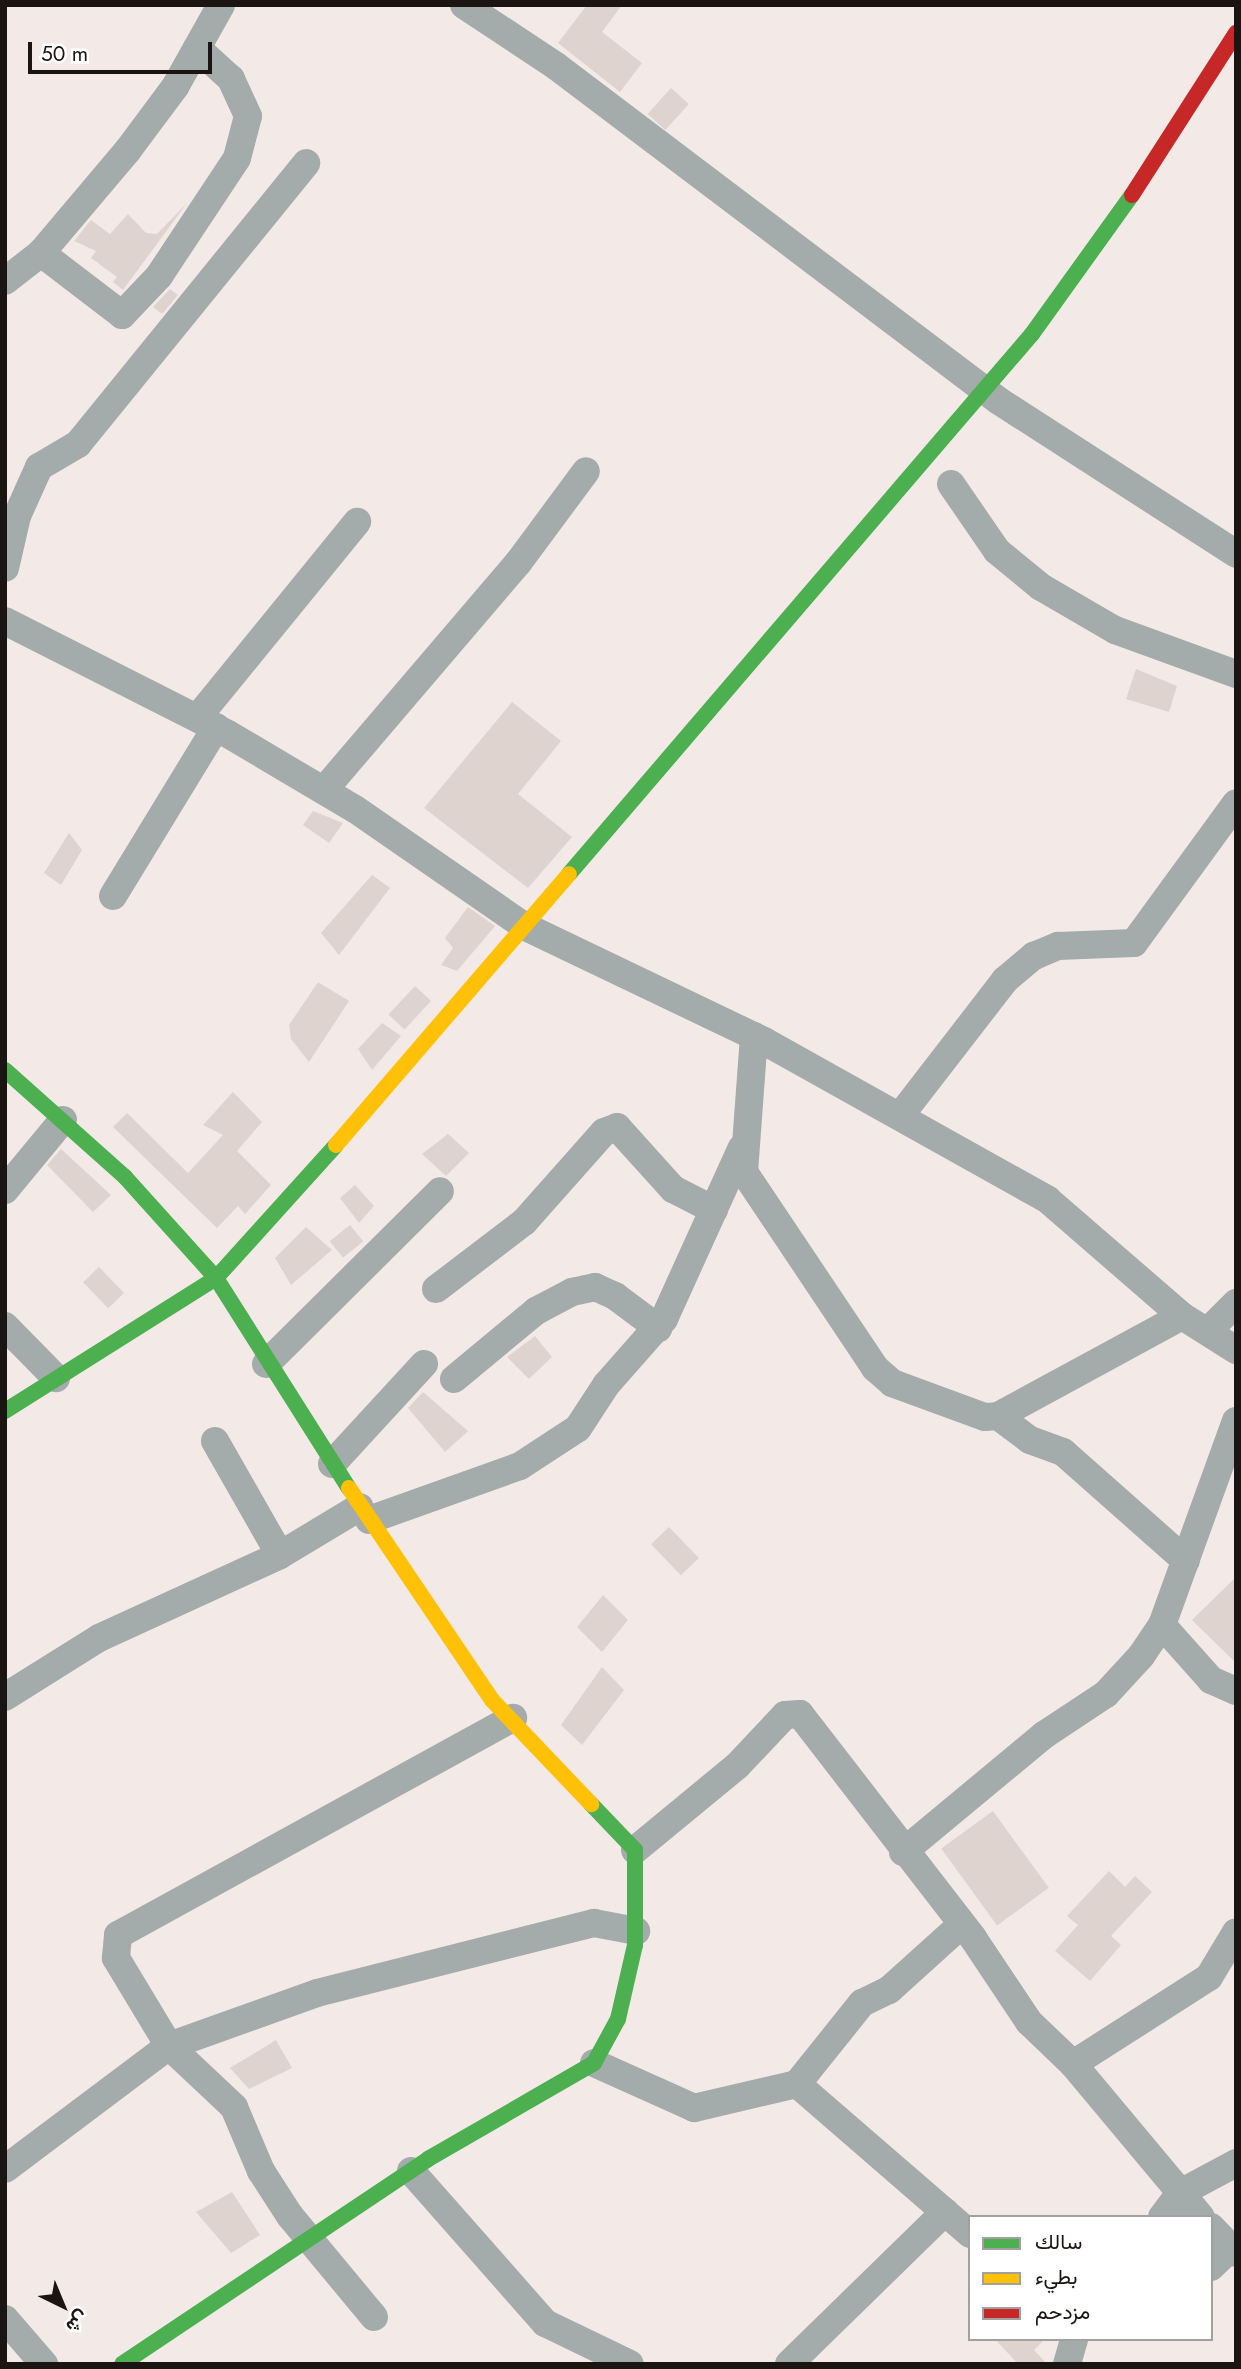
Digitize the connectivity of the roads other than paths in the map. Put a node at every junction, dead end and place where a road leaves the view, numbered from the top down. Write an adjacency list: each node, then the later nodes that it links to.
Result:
1 (221, 5): 4 (street)
2 (464, 5): 8 (street)
3 (1236, 33): 8 (street)
4 (197, 48): 6 (street); 6 (street)
5 (306, 163): 13 (street)
6 (41, 253): 7 (street)
7 (5, 281)
8 (986, 390): 12 (street); 20 (street)
9 (586, 471): 17 (street)
10 (951, 484): 15 (street)
11 (357, 522): 16 (street)
12 (1236, 554)
13 (5, 568)
14 (5, 621): 16 (street)
15 (1236, 674)
16 (207, 722): 17 (street); 19 (street)
17 (324, 790): 20 (street)
18 (1236, 803): 23 (street)
19 (113, 896)
20 (524, 926): 21 (street); 29 (street)
21 (754, 1037): 23 (street); 25 (street)
22 (5, 1070): 24 (street)
23 (900, 1116): 32 (street)
24 (63, 1120): 26 (street); 29 (street)
25 (741, 1149): 28 (street); 42 (street)
26 (5, 1190)
27 (440, 1191): 37 (street)
28 (714, 1210): 30 (street); 34 (street)
29 (216, 1278): 37 (street); 39 (street)
30 (436, 1289)
31 (1236, 1303): 35 (street)
32 (1182, 1316): 35 (street); 42 (street)
33 (5, 1326): 39 (street)
34 (658, 1328): 40 (street); 46 (street)
35 (1208, 1331): 36 (street)
36 (1236, 1350)
37 (266, 1364): 45 (street)
38 (424, 1364): 45 (street)
39 (55, 1378): 41 (street)
40 (454, 1379)
41 (5, 1411)
42 (998, 1416): 48 (street)
43 (1236, 1422): 48 (street)
44 (215, 1441): 47 (street)
45 (332, 1464): 46 (street)
46 (365, 1513): 47 (street); 52 (street)
47 (280, 1555): 51 (street)
48 (1186, 1562): 49 (street)
49 (1161, 1625): 50 (street); 54 (street)
50 (1236, 1691)
51 (5, 1697)
52 (513, 1717): 53 (street); 58 (street)
53 (635, 1850): 54 (street); 56 (street)
54 (903, 1852): 55 (street)
55 (962, 1924): 60 (street); 61 (street)
56 (636, 1930): 58 (street); 59 (street)
57 (1236, 1932): 60 (street)
58 (169, 2046): 63 (street); 71 (street)
59 (594, 2063): 61 (street); 64 (street)
60 (1073, 2064): 65 (street)
61 (797, 2084): 66 (street)
62 (1236, 2163): 65 (street)
63 (5, 2169)
64 (411, 2171): 71 (street); 78 (street)
65 (1180, 2193): 67 (street); 68 (street)
66 (945, 2212): 70 (street); 79 (street)
67 (1163, 2215)
68 (1199, 2215)
69 (1213, 2231): 72 (street)
70 (968, 2232)
71 (309, 2240): 73 (street); 77 (street)
72 (1226, 2256)
73 (374, 2317)
74 (5, 2319): 76 (street)
75 (1073, 2341): 80 (street)
76 (44, 2364)
77 (122, 2364)
78 (630, 2364)
79 (789, 2364)
80 (1067, 2364)

